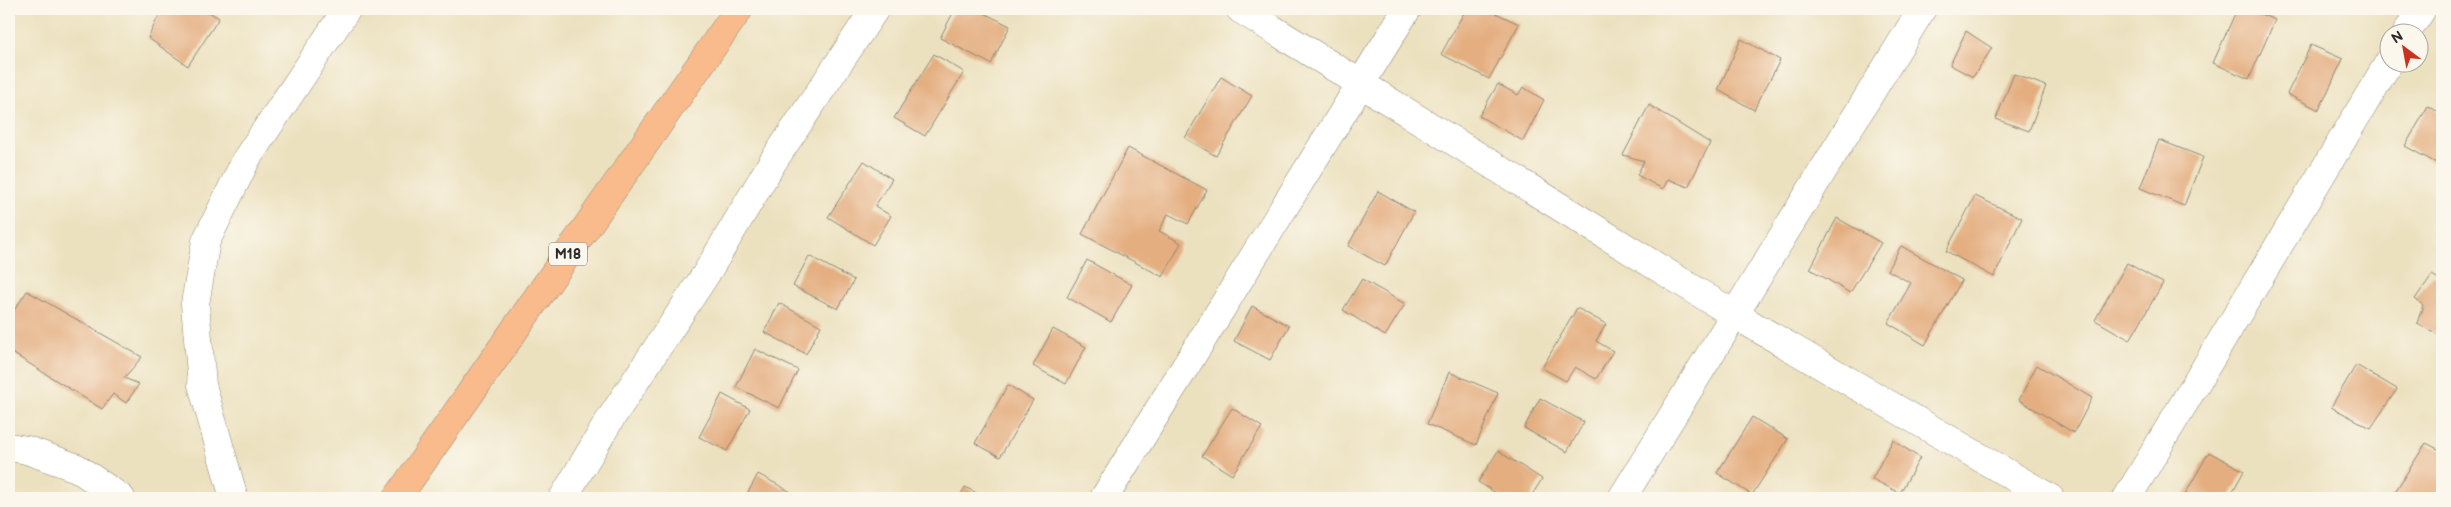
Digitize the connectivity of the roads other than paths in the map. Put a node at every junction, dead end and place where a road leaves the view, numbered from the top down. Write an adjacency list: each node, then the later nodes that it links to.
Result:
1 (347, 9): 14 (street)
2 (739, 9): 15 (main road, M18)
3 (875, 9): 16 (street)
4 (1240, 9): 10 (street)
5 (1406, 9): 10 (street)
6 (1922, 9): 11 (street)
7 (2422, 9): 8 (street)
8 (2414, 22)
9 (2383, 72): 20 (street)
10 (1362, 83): 11 (street); 17 (street)
11 (1735, 315): 18 (street); 19 (street)
12 (9, 446): 13 (street)
13 (121, 498)
14 (234, 498)
15 (397, 498)
16 (563, 498)
17 (1104, 498)
18 (1622, 498)
19 (2050, 498)
20 (2126, 498)

